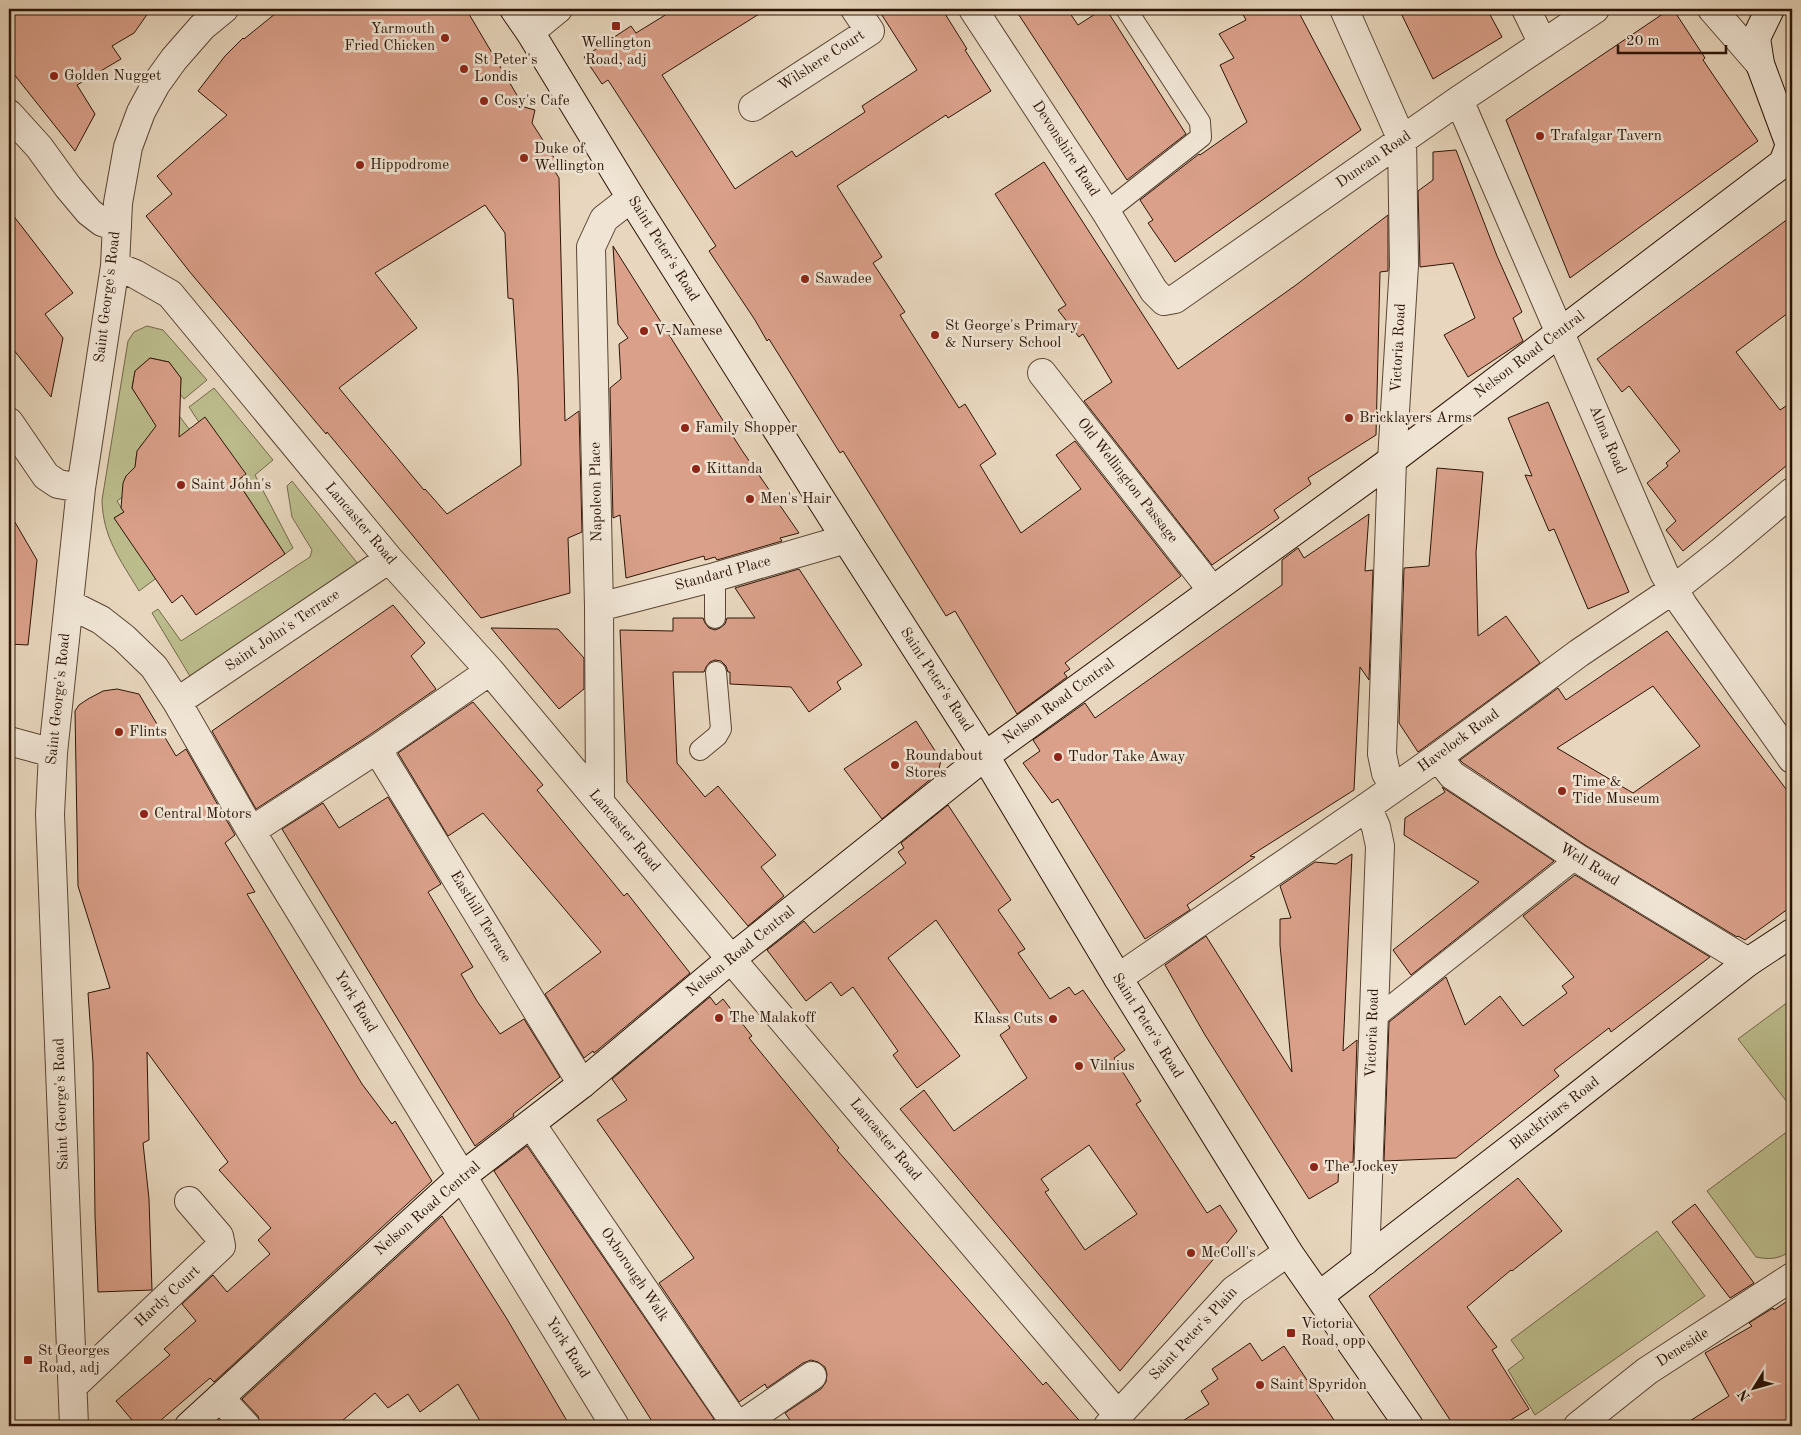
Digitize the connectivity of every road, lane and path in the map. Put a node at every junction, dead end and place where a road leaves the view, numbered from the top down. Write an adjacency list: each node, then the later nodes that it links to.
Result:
1 (224, 9): 22 (street, Saint George's Road)
2 (514, 9): 12 (street, Saint Peter's Road)
3 (558, 9): 12 (street)
4 (855, 9): 16 (street, Wilshere Court)
5 (972, 9): 21 (street, Devonshire Road)
6 (1126, 9): 21 (lane)
7 (1344, 9): 18 (street, Victoria Road)
8 (1526, 9): 13 (street)
9 (1595, 9): 13 (street, Duncan Road)
10 (1712, 9): 14 (street)
11 (1770, 9): 14 (street)
12 (530, 32): 20 (street, Saint Peter's Road)
13 (1543, 44): 15 (street, Duncan Road)
14 (1760, 64): 19 (street)
15 (1459, 100): 18 (street, Duncan Road); 25 (street, Alma Road)
16 (753, 107)
17 (9, 114): 22 (street)
18 (1402, 140): 24 (street, Duncan Road); 28 (street, Victoria Road)
19 (1791, 145): 25 (street, Nelson Road Central)
20 (631, 198): 31 (street, Saint Peter's Road); 37 (street, Napoleon Place)
21 (1106, 212): 24 (street, Devonshire Road)
22 (116, 227): 23 (street, Saint George's Road)
23 (115, 266): 29 (street, Saint George's Road); 32 (street, Lancaster Road)
24 (1154, 291)
25 (1560, 332): 28 (street, Nelson Road Central); 34 (street, Alma Road)
26 (1042, 372): 35 (street, Old Wellington Passage)
27 (9, 422): 29 (street)
28 (1392, 460): 35 (street, Nelson Road Central); 49 (street, Victoria Road)
29 (81, 488): 36 (street, Saint George's Road)
30 (1792, 492): 34 (street, Havelock Road)
31 (846, 539): 33 (street, Standard Place); 46 (street, Saint Peter's Road)
32 (390, 559): 39 (street, Lancaster Road); 41 (street, Saint John's Terrace)
33 (715, 577): 37 (street, Standard Place); 38 (lane)
34 (1674, 589): 47 (street, Havelock Road); 48 (street, Alma Road)
35 (1212, 590): 46 (street, Nelson Road Central)
36 (69, 604): 41 (street, York Road); 45 (street, Saint George's Road)
37 (599, 607): 50 (street, Napoleon Place)
38 (715, 618)
39 (490, 671): 43 (street); 50 (street, Lancaster Road)
40 (716, 672): 44 (lane)
41 (177, 702): 52 (street, York Road)
42 (9, 741): 45 (street)
43 (377, 750): 52 (street); 59 (street, Easthill Terrace)
44 (700, 750)
45 (53, 754): 68 (street, Saint George's Road)
46 (985, 756): 55 (street, Nelson Road Central); 57 (street, Saint Peter's Road)
47 (1438, 757): 49 (street, Havelock Road); 53 (street, Well Road)
48 (1792, 759)
49 (1394, 788): 51 (street, Havelock Road)
50 (600, 801): 55 (street, Lancaster Road)
51 (1367, 807): 57 (street, Havelock Road); 58 (street, Victoria Road)
52 (251, 831): 61 (street, York Road)
53 (1576, 858): 56 (street, Well Road); 58 (lane)
54 (1792, 933): 56 (street, Blackfriars Road)
55 (731, 959): 59 (street, Nelson Road Central); 70 (street, Lancaster Road)
56 (1748, 962): 64 (street, Blackfriars Road)
57 (1118, 978): 63 (street, Saint Peter's Road)
58 (1374, 1019): 64 (street, Victoria Road)
59 (582, 1084): 60 (street, Nelson Road Central)
60 (531, 1124): 61 (street, Nelson Road Central); 75 (street, Oxborough Walk)
61 (461, 1177): 69 (street, Nelson Road Central); 74 (street, York Road)
62 (189, 1201): 68 (street, Hardy Court)
63 (1288, 1252): 66 (street, Saint Peter's Road); 70 (street, Saint Peter's Plain)
64 (1365, 1260): 66 (street, Blackfriars Road)
65 (1792, 1277): 77 (street, Deneside)
66 (1318, 1296): 76 (street, Saint Peter's Road)
67 (812, 1376): 75 (street, Oxborough Walk)
68 (73, 1386): 71 (street, Saint George's Road)
69 (220, 1398): 72 (street, Nelson Road Central); 73 (street)
70 (1122, 1419)
71 (74, 1426)
72 (189, 1426)
73 (246, 1426)
74 (615, 1426)
75 (738, 1426)
76 (1408, 1426)
77 (1578, 1426)

